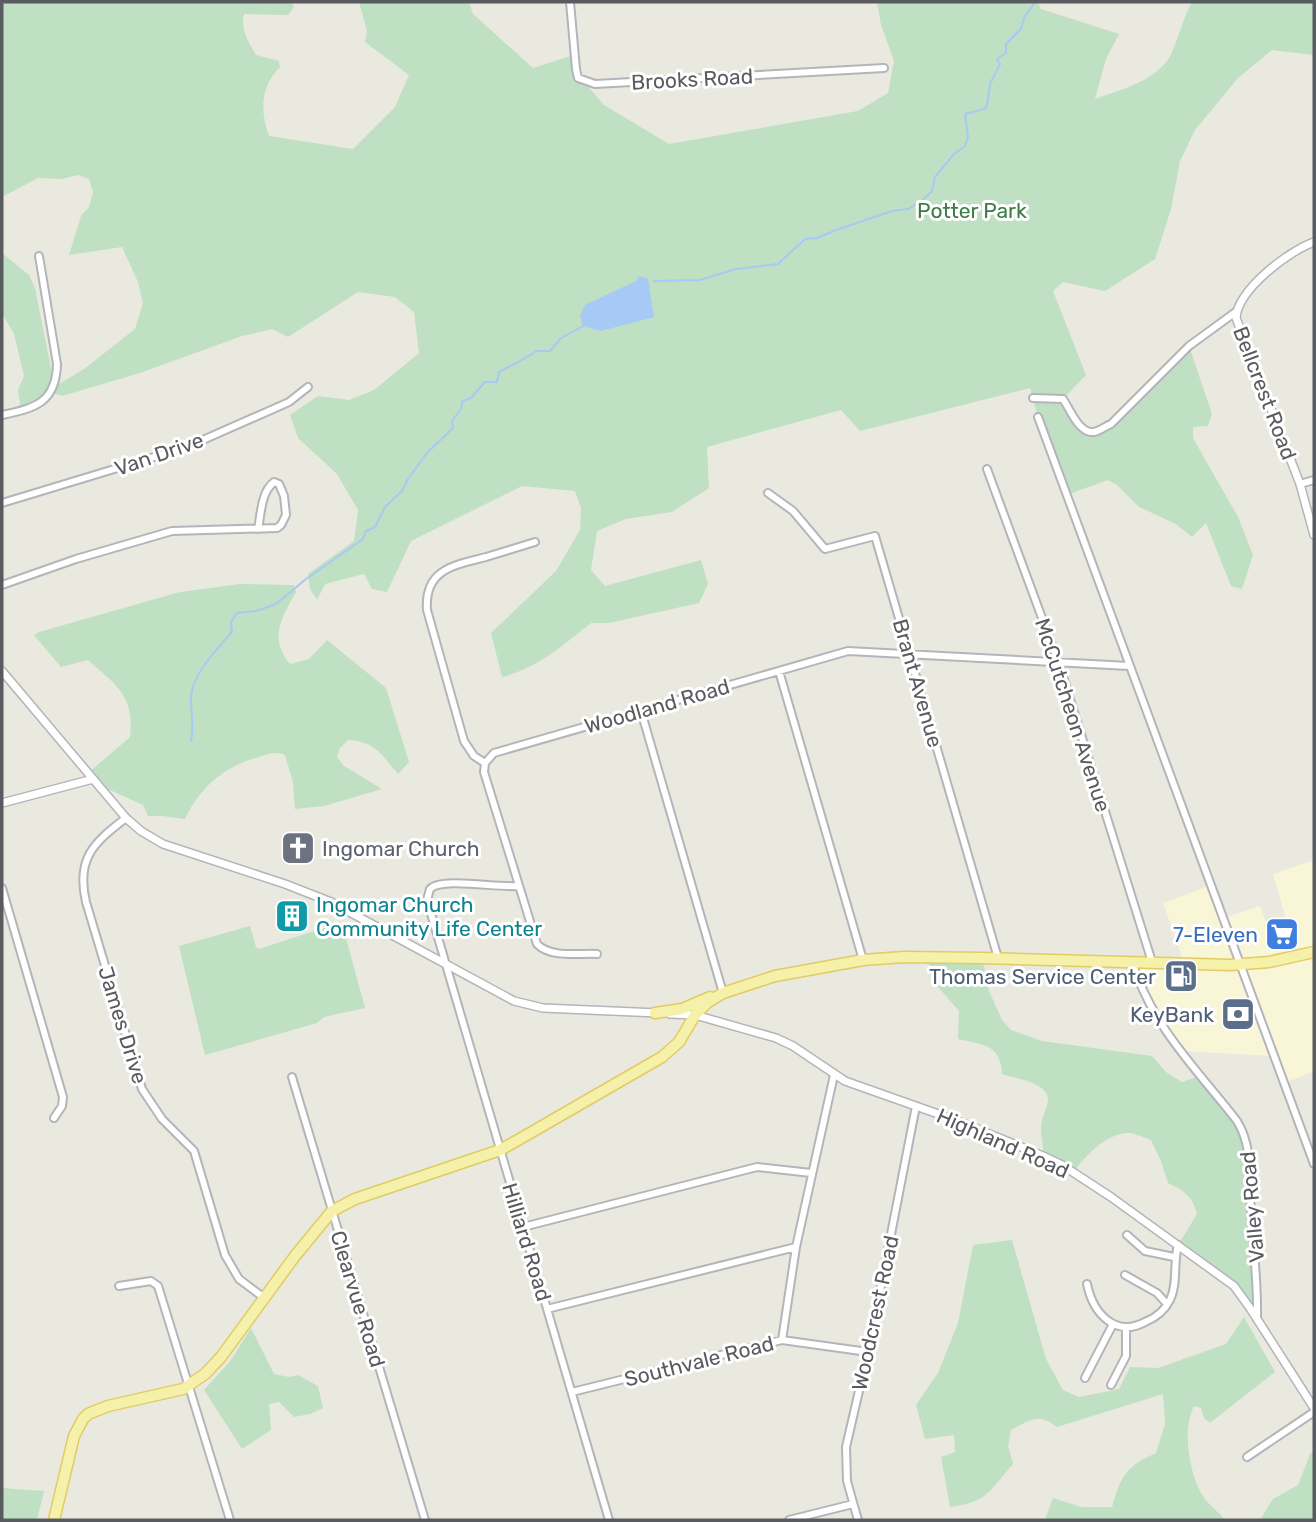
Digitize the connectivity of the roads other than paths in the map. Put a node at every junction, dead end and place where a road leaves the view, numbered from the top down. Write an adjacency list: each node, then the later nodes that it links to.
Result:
1 (570, 2): 2 (street, Brooks Road)
2 (884, 68)
3 (1314, 242): 5 (street, Bellcrest Road)
4 (39, 256): 8 (street)
5 (1237, 311): 7 (street); 12 (street, Bellcrest Road)
6 (308, 387): 14 (street, Van Drive)
7 (1033, 398)
8 (2, 415)
9 (1038, 417): 21 (street)
10 (987, 469): 20 (street, McCutcheon Avenue)
11 (1314, 480): 12 (street)
12 (1300, 485): 16 (street, Bellcrest Road)
13 (768, 493): 19 (street, Brant Avenue)
14 (2, 503)
15 (258, 529): 15 (street); 18 (street)
16 (1314, 536)
17 (535, 542): 25 (street)
18 (2, 585)
19 (909, 655): 20 (street, Woodland Road); 23 (street, Woodland Road); 33 (street, Brant Avenue)
20 (1059, 664): 21 (street, Woodland Road); 36 (street, McCutcheon Avenue)
21 (1129, 666): 38 (street)
22 (2, 671): 26 (street, Highland Road)
23 (779, 671): 24 (street, Woodland Road); 34 (street)
24 (641, 710): 25 (street, Woodland Road); 39 (street)
25 (485, 763): 29 (street)
26 (93, 779): 27 (street); 28 (street, Highland Road)
27 (2, 803)
28 (126, 818): 37 (street, Highland Road); 58 (street, James Drive)
29 (519, 886): 32 (street); 37 (street)
30 (2, 888): 45 (street)
31 (1314, 952): 38 (main road)
32 (597, 954)
33 (998, 958): 34 (main road); 35 (main road)
34 (863, 960): 39 (main road)
35 (1132, 962): 36 (main road); 61 (street, Valley Road)
36 (1152, 962): 38 (main road)
37 (445, 964): 40 (street, Highland Road); 46 (street, Hilliard Road)
38 (1241, 964): 47 (street)
39 (723, 993): 40 (main road); 41 (main road)
40 (655, 1013): 41 (street, Highland Road)
41 (695, 1016): 42 (street, Highland Road); 46 (main road)
42 (834, 1075): 44 (street, Highland Road); 48 (street)
43 (292, 1077): 49 (street, Clearvue Road)
44 (916, 1106): 52 (street, Highland Road); 65 (street, Woodcrest Road)
45 (54, 1118)
46 (500, 1150): 49 (main road); 50 (street, Hilliard Road)
47 (1314, 1164)
48 (811, 1173): 50 (street); 53 (street)
49 (332, 1211): 58 (main road); 75 (street, Clearvue Road)
50 (523, 1227): 60 (street, Hilliard Road)
51 (1127, 1235): 54 (street)
52 (1178, 1245): 54 (street); 61 (street, Highland Road)
53 (796, 1247): 60 (street); 64 (street)
54 (1174, 1257): 59 (street)
55 (1125, 1275): 59 (street)
56 (1087, 1284): 62 (street)
57 (119, 1286): 68 (street)
58 (263, 1297): 68 (main road)
59 (1167, 1304): 63 (street)
60 (547, 1309): 69 (street, Hilliard Road)
61 (1257, 1319): 70 (street, Highland Road)
62 (1112, 1324): 63 (street); 66 (street)
63 (1126, 1327): 67 (street)
64 (782, 1340): 65 (street, Southvale Road); 69 (street, Southvale Road)
65 (868, 1352): 72 (street, Woodcrest Road)
66 (1085, 1378)
67 (1111, 1385)
68 (190, 1386): 73 (main road); 74 (street)
69 (572, 1392): 76 (street, Hilliard Road)
70 (1314, 1410): 71 (street)
71 (1247, 1457)
72 (853, 1504): 77 (street); 78 (street, Woodcrest Road)
73 (54, 1520)
74 (230, 1520)
75 (425, 1520)
76 (609, 1520)
77 (789, 1520)
78 (858, 1520)

